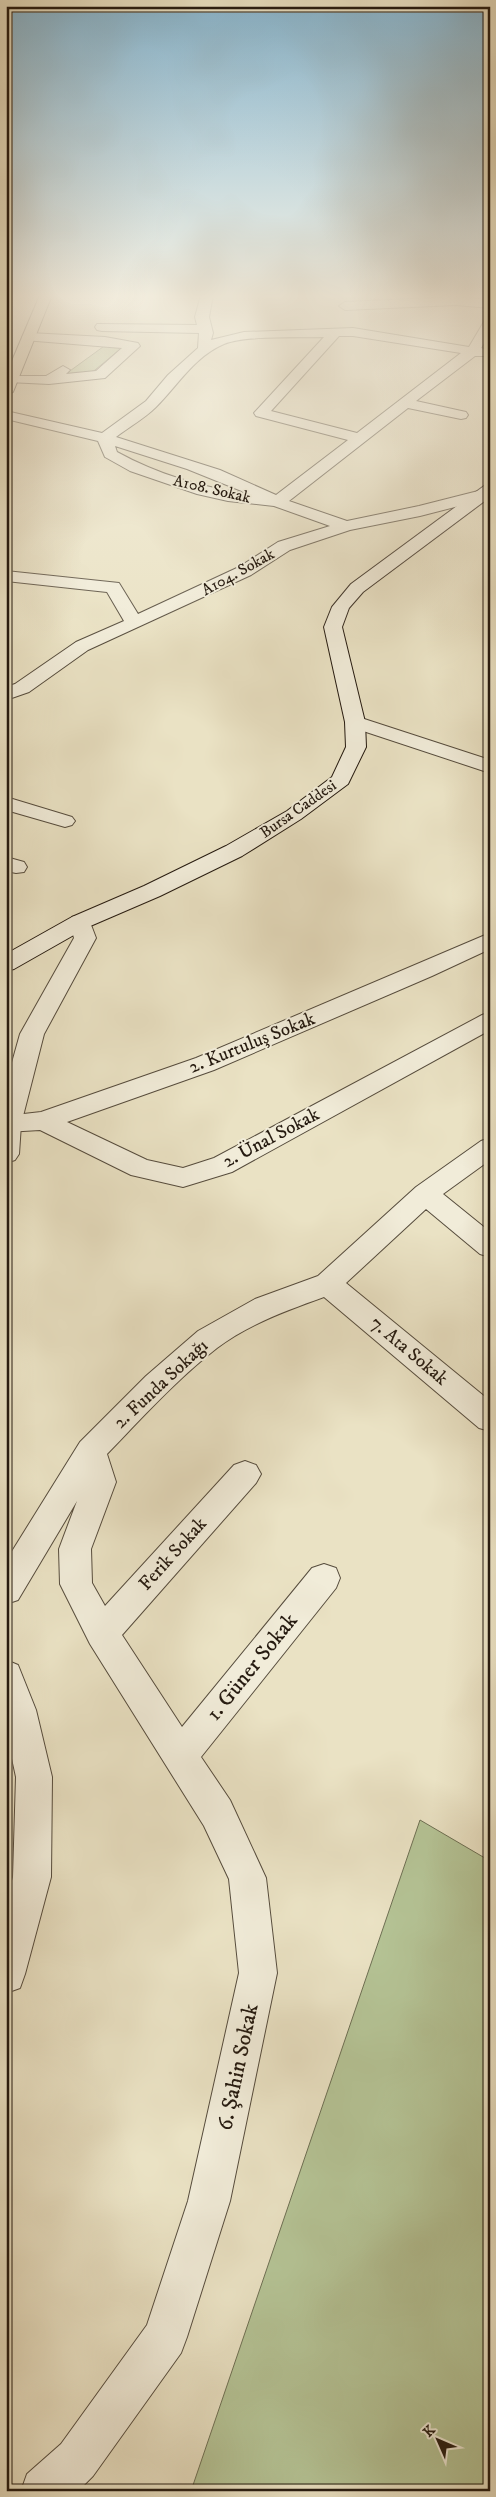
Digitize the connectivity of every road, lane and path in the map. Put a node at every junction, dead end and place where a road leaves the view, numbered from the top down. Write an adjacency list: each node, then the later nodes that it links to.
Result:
1 (141, 412): 7 (street)
2 (262, 412): 8 (street)
3 (392, 412): 8 (street)
4 (444, 412): 6 (street)
5 (6, 415): 7 (street)
6 (461, 415)
7 (105, 438): 10 (street, A108. Sokak)
8 (358, 438): 10 (street)
9 (489, 492): 11 (street, A104. Sokak); 15 (street, Bursa Caddesi)
10 (277, 502): 11 (street, A108. Sokak)
11 (346, 526): 13 (street, A104. Sokak)
12 (6, 576): 13 (street)
13 (134, 622): 14 (street, A104. Sokak)
14 (6, 694)
15 (355, 722): 16 (street); 19 (street, Bursa Caddesi)
16 (490, 767)
17 (6, 803): 18 (street)
18 (65, 822)
19 (80, 922): 21 (street, Bursa Caddesi); 24 (street)
20 (490, 940): 23 (street, 2. Kurtuluş Sokak)
21 (6, 964)
22 (490, 1020): 23 (street, 2. Ünal Sokak)
23 (43, 1121): 24 (street, 2. Kurtuluş Sokak)
24 (8, 1124): 26 (street)
25 (490, 1147): 27 (street, 2. Funda Sokağı)
26 (6, 1154)
27 (425, 1194): 28 (street); 29 (street, 2. Funda Sokağı)
28 (490, 1247)
29 (328, 1284): 30 (street, 7. Ata Sokak); 31 (street, 2. Funda Sokağı)
30 (490, 1418)
31 (91, 1452): 34 (street, 2. Funda Sokağı); 35 (street, 6. Şahin Sokak)
32 (245, 1474): 35 (street, Ferik Sokak)
33 (324, 1578): 37 (street, 1. Güner Sokak)
34 (6, 1590)
35 (102, 1633): 37 (street, 6. Şahin Sokak)
36 (6, 1676): 38 (street)
37 (180, 1756): 39 (street, 6. Şahin Sokak)
38 (6, 1974)
39 (44, 2491)

